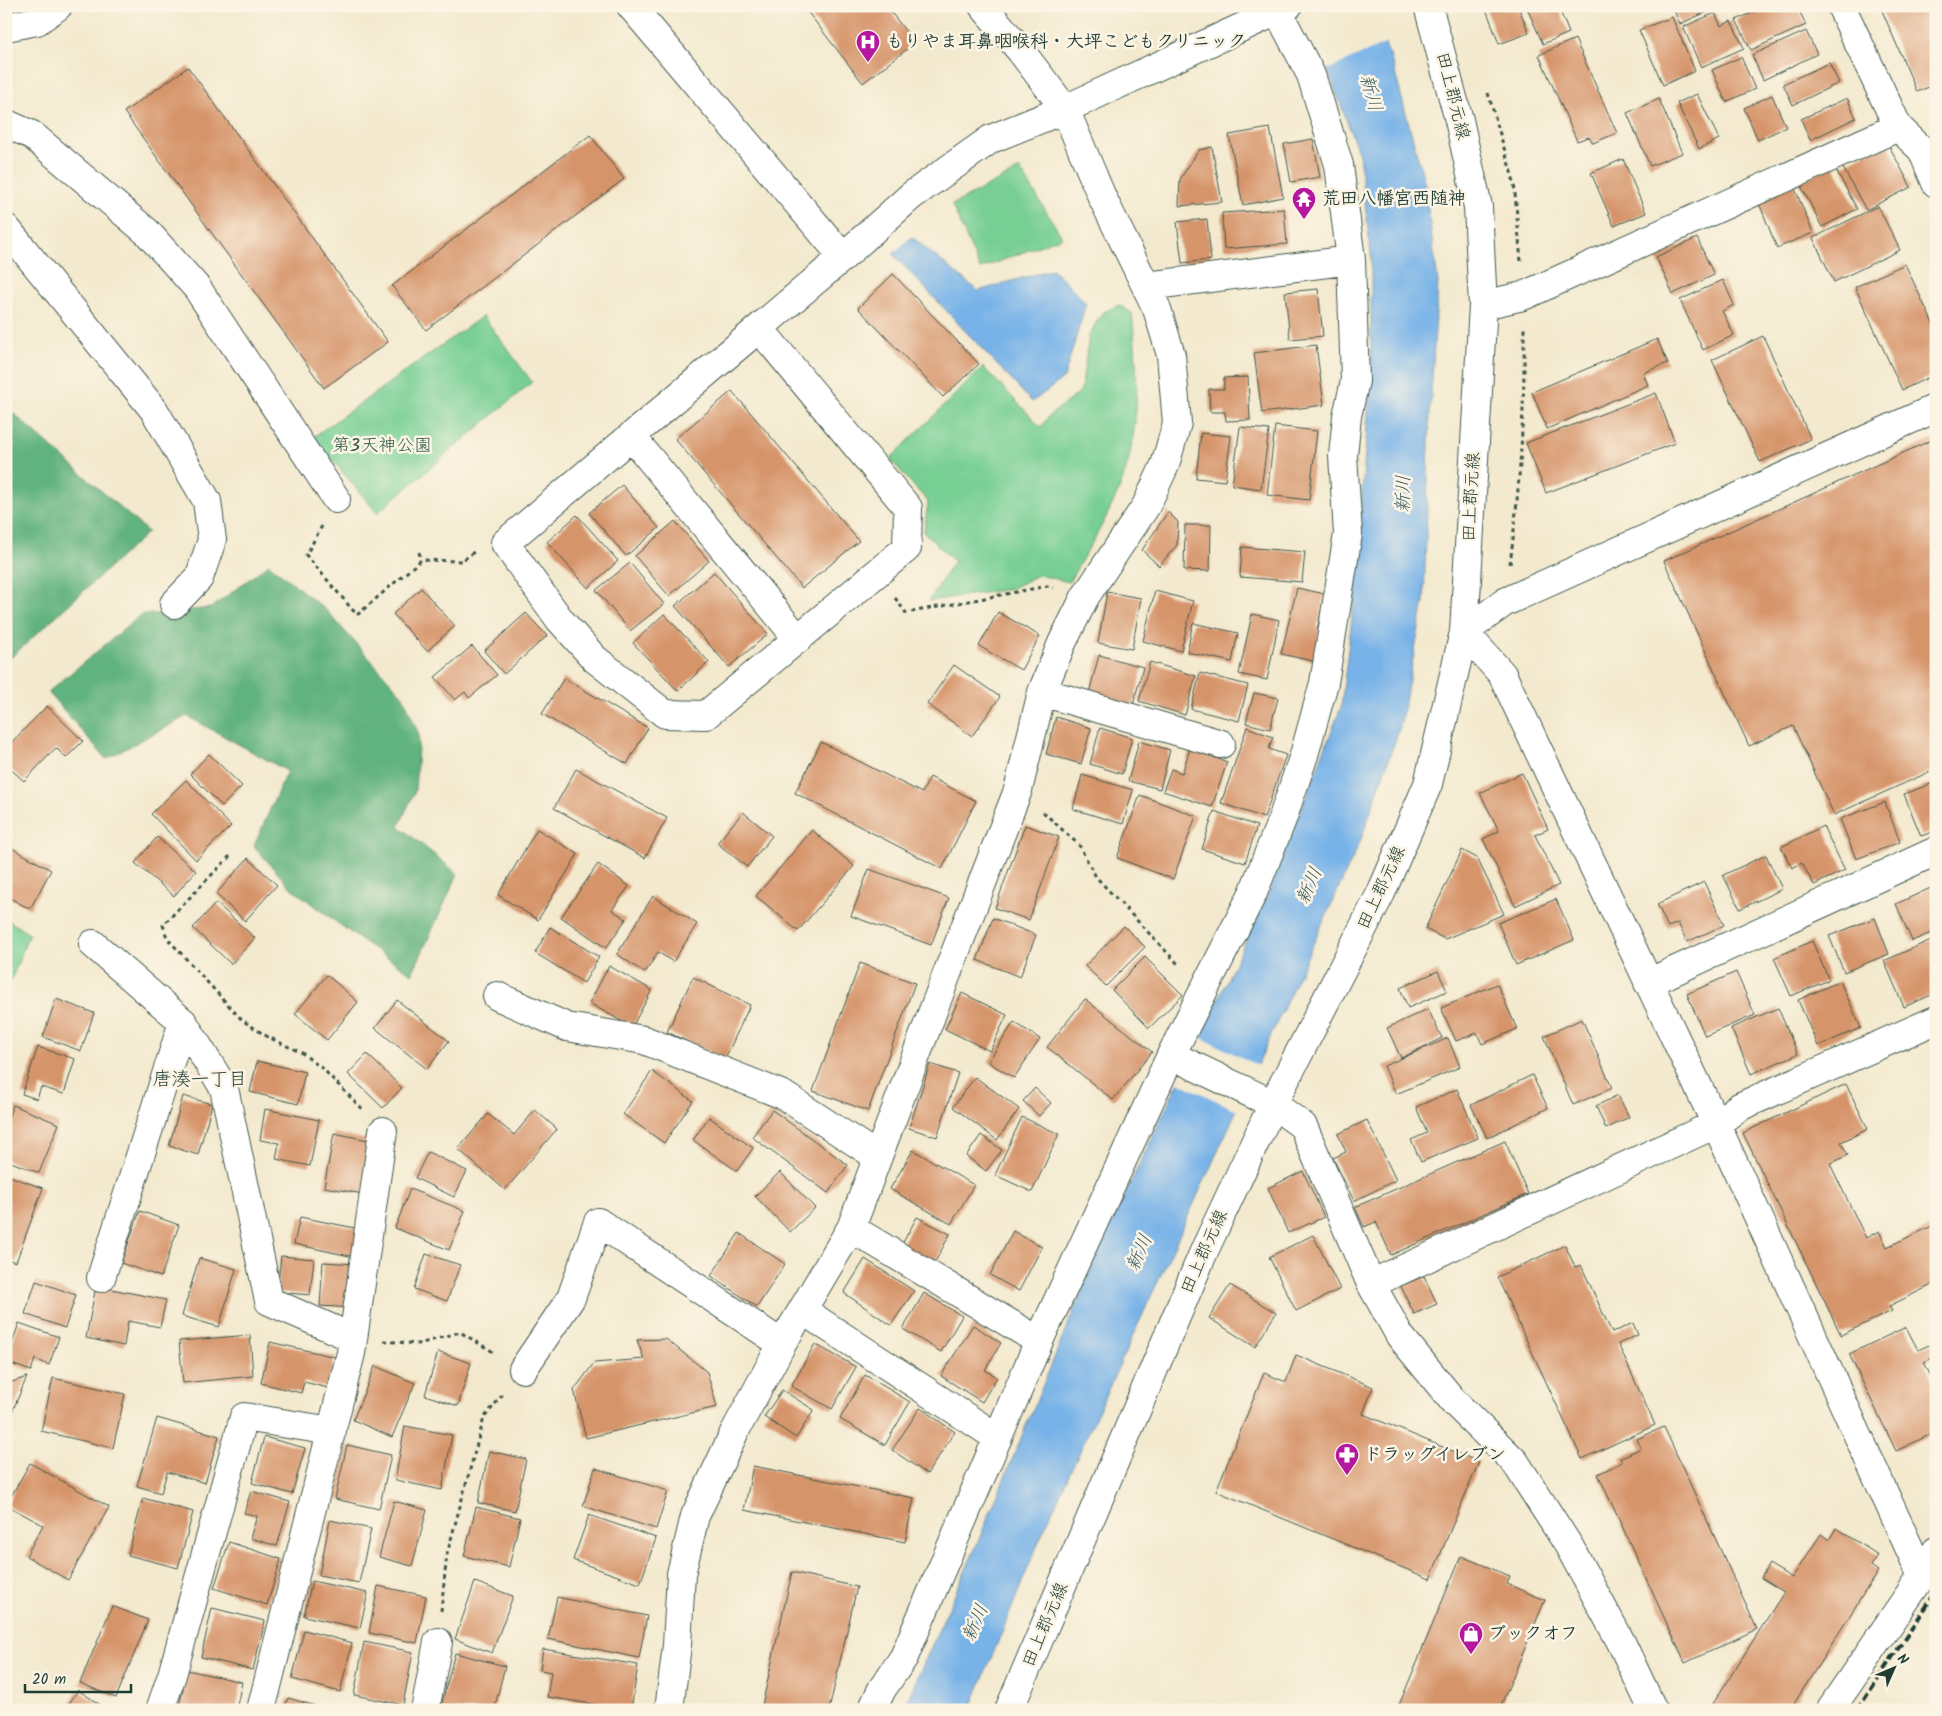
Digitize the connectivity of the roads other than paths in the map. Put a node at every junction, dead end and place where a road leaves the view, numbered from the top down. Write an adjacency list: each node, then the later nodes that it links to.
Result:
1 (58, 6): 7 (street)
2 (631, 6): 13 (street)
3 (983, 6): 8 (street)
4 (1428, 6): 16 (street, 田上郡元線)
5 (1841, 6): 10 (street)
6 (1280, 8): 8 (street); 14 (street)
7 (6, 28)
8 (1065, 109): 13 (street); 15 (street)
9 (6, 124): 20 (street)
10 (1898, 127): 11 (street); 16 (street)
11 (1936, 183)
12 (6, 228): 21 (street)
13 (843, 257): 17 (street)
14 (1352, 260): 15 (street); 32 (street)
15 (1147, 286): 24 (street)
16 (1483, 305): 22 (street, 田上郡元線)
17 (759, 328): 19 (street); 23 (street)
18 (1936, 408): 22 (street)
19 (631, 436): 23 (street); 23 (street)
20 (336, 499)
21 (174, 604)
22 (1464, 632): 28 (street); 33 (street, 田上郡元線)
23 (798, 638)
24 (1042, 692): 25 (street); 36 (street)
25 (1221, 744)
26 (1936, 851): 28 (street)
27 (93, 944): 31 (street)
28 (1648, 983): 34 (street)
29 (497, 996): 36 (street)
30 (1936, 1020): 34 (street)
31 (184, 1022): 38 (street); 41 (street)
32 (1171, 1055): 33 (street); 42 (street)
33 (1273, 1104): 39 (street); 55 (street, 田上郡元線)
34 (1716, 1124): 39 (street); 48 (street)
35 (383, 1132): 41 (street)
36 (878, 1157): 37 (street)
37 (851, 1228): 40 (street); 42 (street)
38 (101, 1278)
39 (1371, 1284): 56 (street)
40 (802, 1310): 43 (street); 46 (street)
41 (354, 1338): 45 (street)
42 (1039, 1341): 46 (street)
43 (782, 1344): 44 (street); 53 (street)
44 (523, 1369)
45 (332, 1431): 50 (street); 51 (street)
46 (998, 1438): 54 (street)
47 (1936, 1551): 48 (street)
48 (1922, 1576): 57 (street)
49 (438, 1642): 52 (street)
50 (160, 1710)
51 (261, 1710)
52 (425, 1710)
53 (669, 1710)
54 (872, 1710)
55 (1009, 1710)
56 (1653, 1710)
57 (1830, 1710)

